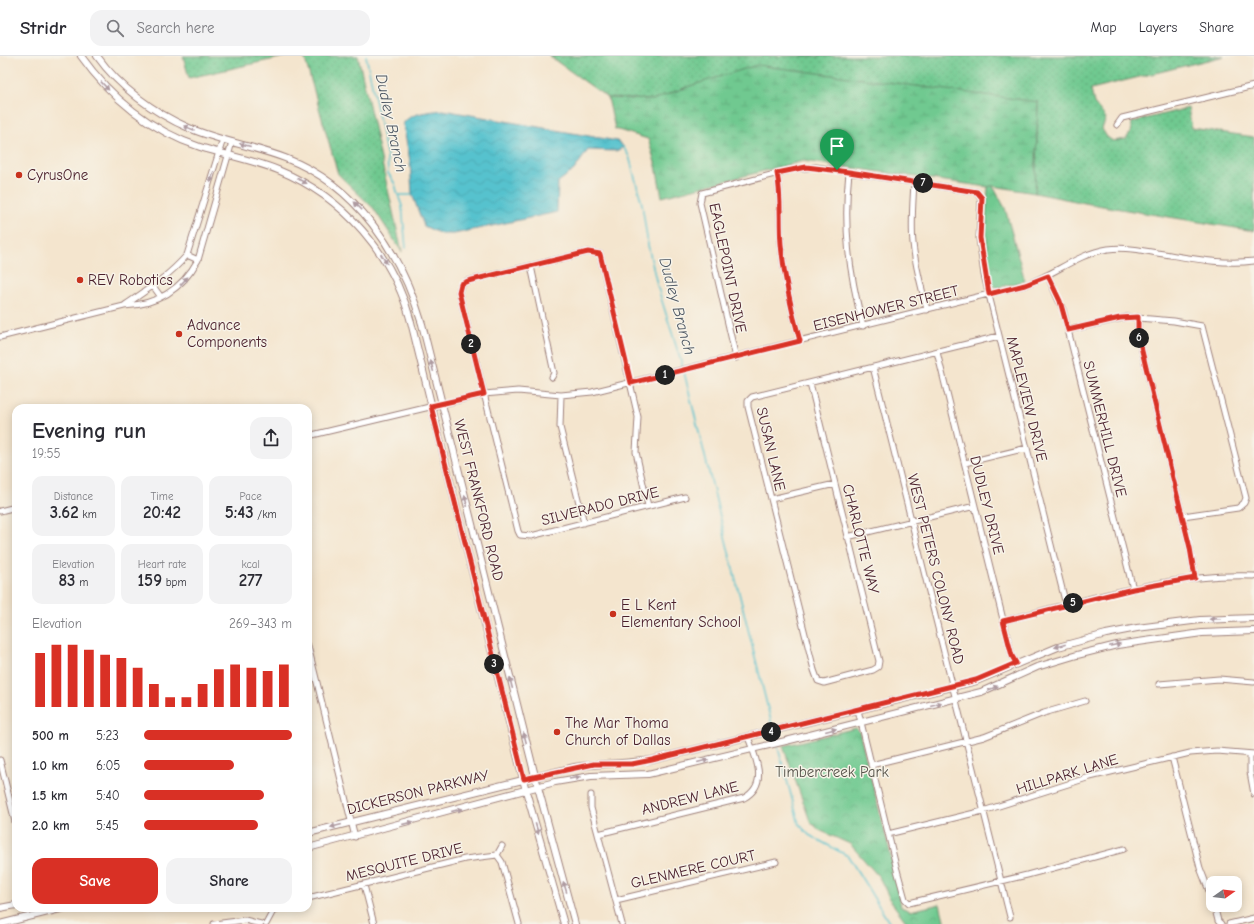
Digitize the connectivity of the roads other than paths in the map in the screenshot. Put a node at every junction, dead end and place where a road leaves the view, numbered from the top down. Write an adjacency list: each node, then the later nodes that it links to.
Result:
1 (81, 56): 7 (main road, WEST FRANKFORD ROAD, one-way to 7)
2 (97, 56): 5 (main road, WEST FRANKFORD ROAD, one-way to 2)
3 (1254, 86): 4 (street)
4 (1117, 125)
5 (223, 139): 6 (main road, WEST FRANKFORD ROAD); 7 (street)
6 (232, 142): 8 (street); 36 (main road, WEST FRANKFORD ROAD, one-way to 6)
7 (219, 152): 8 (main road, WEST FRANKFORD ROAD); 12 (street, one-way to 12)
8 (228, 154): 13 (street); 37 (main road, WEST FRANKFORD ROAD, one-way to 37)
9 (849, 172): 10 (street); 11 (street); 23 (street)
10 (777, 173): 27 (street); 29 (street, EAGLEPOINT DRIVE)
11 (914, 182): 18 (street, MAPLEVIEW DRIVE); 21 (street)
12 (187, 255): 13 (street); 17 (street)
13 (198, 260): 19 (street, one-way to 13)
14 (1254, 261): 16 (street, EISENHOWER STREET)
15 (531, 266): 31 (street); 32 (street); 34 (street)
16 (1048, 276): 18 (street, EISENHOWER STREET); 24 (street, SUMMERHILL DRIVE)
17 (153, 286): 19 (street); 20 (street)
18 (989, 294): 21 (street, EISENHOWER STREET); 25 (street, MAPLEVIEW DRIVE)
19 (161, 297): 20 (street)
20 (124, 306): 26 (street)
21 (928, 310): 23 (street, EISENHOWER STREET)
22 (1138, 317): 24 (street); 48 (street); 48 (street)
23 (863, 326): 27 (street, EISENHOWER STREET)
24 (1068, 330): 54 (street, SUMMERHILL DRIVE)
25 (999, 336): 28 (street, SUSAN LANE); 39 (street, MAPLEVIEW DRIVE)
26 (0, 337)
27 (800, 341): 29 (street, EISENHOWER STREET)
28 (937, 352): 30 (street, SUSAN LANE); 40 (street, DUDLEY DRIVE)
29 (736, 358): 32 (street, EISENHOWER STREET)
30 (873, 367): 33 (street, SUSAN LANE); 49 (street, WEST PETERS COLONY ROAD)
31 (552, 377)
32 (631, 383): 35 (street, EISENHOWER STREET); 44 (street)
33 (810, 383): 41 (street, CHARLOTTE WAY); 43 (street, SUSAN LANE)
34 (484, 394): 35 (street, EISENHOWER STREET); 36 (street, EISENHOWER STREET); 50 (street, SILVERADO DRIVE)
35 (561, 395): 50 (street)
36 (442, 404): 37 (street, EISENHOWER STREET); 76 (main road, WEST FRANKFORD ROAD, one-way to 36)
37 (431, 406): 38 (street, EISENHOWER STREET); 77 (main road, WEST FRANKFORD ROAD)
38 (312, 435)
39 (1027, 448): 40 (street); 55 (street, MAPLEVIEW DRIVE)
40 (965, 463): 45 (street, DUDLEY DRIVE)
41 (835, 484): 43 (street); 51 (street, CHARLOTTE WAY)
42 (685, 497): 44 (street, SILVERADO DRIVE)
43 (771, 499): 61 (street, SUSAN LANE)
44 (648, 506): 50 (street, SILVERADO DRIVE)
45 (975, 506): 49 (street); 57 (street, DUDLEY DRIVE)
46 (12, 508): 47 (street)
47 (0, 511)
48 (1182, 516): 53 (street)
49 (912, 521): 51 (street); 64 (street, WEST PETERS COLONY ROAD)
50 (584, 523)
51 (847, 537): 61 (street, CHARLOTTE WAY)
52 (1254, 576): 53 (street)
53 (1195, 578): 54 (street)
54 (1133, 589): 55 (street)
55 (1066, 605): 57 (street)
56 (1254, 618): 60 (main road, DICKERSON PARKWAY, one-way to 60)
57 (1003, 621): 60 (street, DUDLEY DRIVE)
58 (1254, 631): 65 (main road, DICKERSON PARKWAY, one-way to 58)
59 (312, 662): 84 (street)
60 (1016, 663): 64 (main road, DICKERSON PARKWAY)
61 (845, 677)
62 (1254, 682): 63 (street)
63 (1159, 684)
64 (953, 687): 65 (street, WEST PETERS COLONY ROAD); 67 (main road, DICKERSON PARKWAY)
65 (956, 699): 68 (main road, DICKERSON PARKWAY, one-way to 65); 70 (street, WEST PETERS COLONY ROAD)
66 (1085, 701): 70 (street)
67 (858, 710): 68 (street); 69 (main road, DICKERSON PARKWAY)
68 (861, 722): 71 (main road, DICKERSON PARKWAY, one-way to 68); 75 (street)
69 (748, 737): 71 (street, ANDREW LANE); 76 (main road, DICKERSON PARKWAY)
70 (966, 741): 75 (street); 83 (street, WEST PETERS COLONY ROAD)
71 (756, 748): 78 (main road, DICKERSON PARKWAY, one-way to 71); 86 (street, ANDREW LANE)
72 (1252, 754): 73 (street, HILLPARK LANE); 80 (street)
73 (1172, 757): 83 (street, HILLPARK LANE); 95 (street)
74 (0, 760): 82 (street)
75 (871, 765): 87 (street)
76 (535, 776): 77 (main road, DICKERSON PARKWAY); 78 (main road, WEST FRANKFORD ROAD)
77 (524, 779): 79 (main road, WEST FRANKFORD ROAD); 84 (main road, DICKERSON PARKWAY)
78 (538, 788): 79 (main road, DICKERSON PARKWAY); 113 (main road, WEST FRANKFORD ROAD, one-way to 78)
79 (526, 791): 88 (main road, DICKERSON PARKWAY, one-way to 79); 112 (main road, WEST FRANKFORD ROAD, one-way to 112)
80 (1254, 794)
81 (591, 795): 86 (street)
82 (12, 810)
83 (983, 811): 87 (street, HILLPARK LANE); 94 (street, WEST PETERS COLONY ROAD)
84 (352, 822): 85 (main road, DICKERSON PARKWAY, one-way to 85); 88 (street)
85 (312, 832)
86 (598, 834): 98 (street)
87 (888, 834): 94 (street)
88 (355, 837): 90 (main road, DICKERSON PARKWAY)
89 (502, 846): 92 (street)
90 (312, 847)
91 (1124, 849): 94 (street)
92 (497, 855): 96 (street, MESQUITE DRIVE); 111 (street)
93 (776, 862): 98 (street, GLENMERE COURT)
94 (1001, 882): 104 (street, WEST PETERS COLONY ROAD)
95 (1206, 883)
96 (364, 885): 97 (street, MESQUITE DRIVE); 110 (street)
97 (312, 897)
98 (616, 900): 114 (street)
99 (12, 906): 100 (main road)
100 (0, 908)
101 (33, 912): 106 (main road)
102 (272, 912): 109 (street)
103 (1216, 912): 115 (street)
104 (1010, 917)
105 (1254, 918): 116 (street)
106 (0, 924)
107 (214, 924): 108 (street)
108 (261, 924)
109 (266, 924)
110 (374, 924)
111 (519, 924)
112 (564, 924)
113 (576, 924)
114 (622, 924)
115 (1221, 924)
116 (1229, 924)

